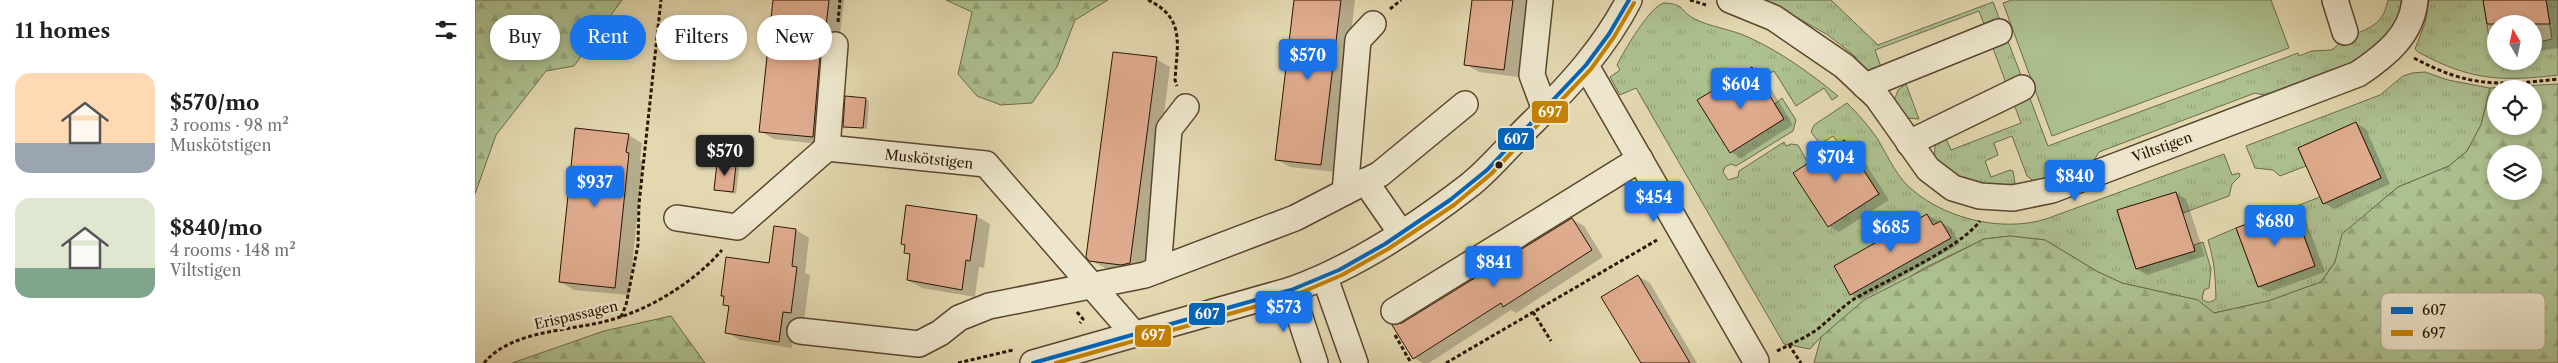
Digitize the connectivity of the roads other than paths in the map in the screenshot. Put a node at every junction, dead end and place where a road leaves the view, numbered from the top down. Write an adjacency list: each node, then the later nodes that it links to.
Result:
1 (1540, 0): 15 (street)
2 (1629, 0): 10 (street)
3 (2335, 0): 8 (street)
4 (2415, 0): 16 (street, Viltstigen)
5 (1721, 3): 11 (street, Viltstigen)
6 (1373, 24): 19 (street)
7 (1999, 32): 11 (street)
8 (2345, 32)
9 (835, 45): 17 (street)
10 (1586, 66): 15 (street); 18 (street)
11 (1865, 86): 16 (street, Viltstigen)
12 (2022, 88): 16 (street)
13 (1465, 104): 19 (street)
14 (1186, 107): 22 (street)
15 (1545, 110): 21 (street)
16 (1909, 143)
17 (827, 148): 20 (street); 24 (street, Muskötstigen)
18 (1640, 159): 26 (street); 29 (street)
19 (1355, 186): 21 (street); 22 (street)
20 (677, 218)
21 (1401, 234): 23 (street)
22 (1158, 270): 24 (street)
23 (1325, 278): 25 (street); 32 (street)
24 (1093, 286): 27 (street); 28 (street, Muskötstigen)
25 (1291, 290): 28 (street); 31 (street)
26 (1394, 311)
27 (800, 331)
28 (1134, 334): 30 (street)
29 (1756, 361)
30 (1033, 363)
31 (1315, 363)
32 (1355, 363)

